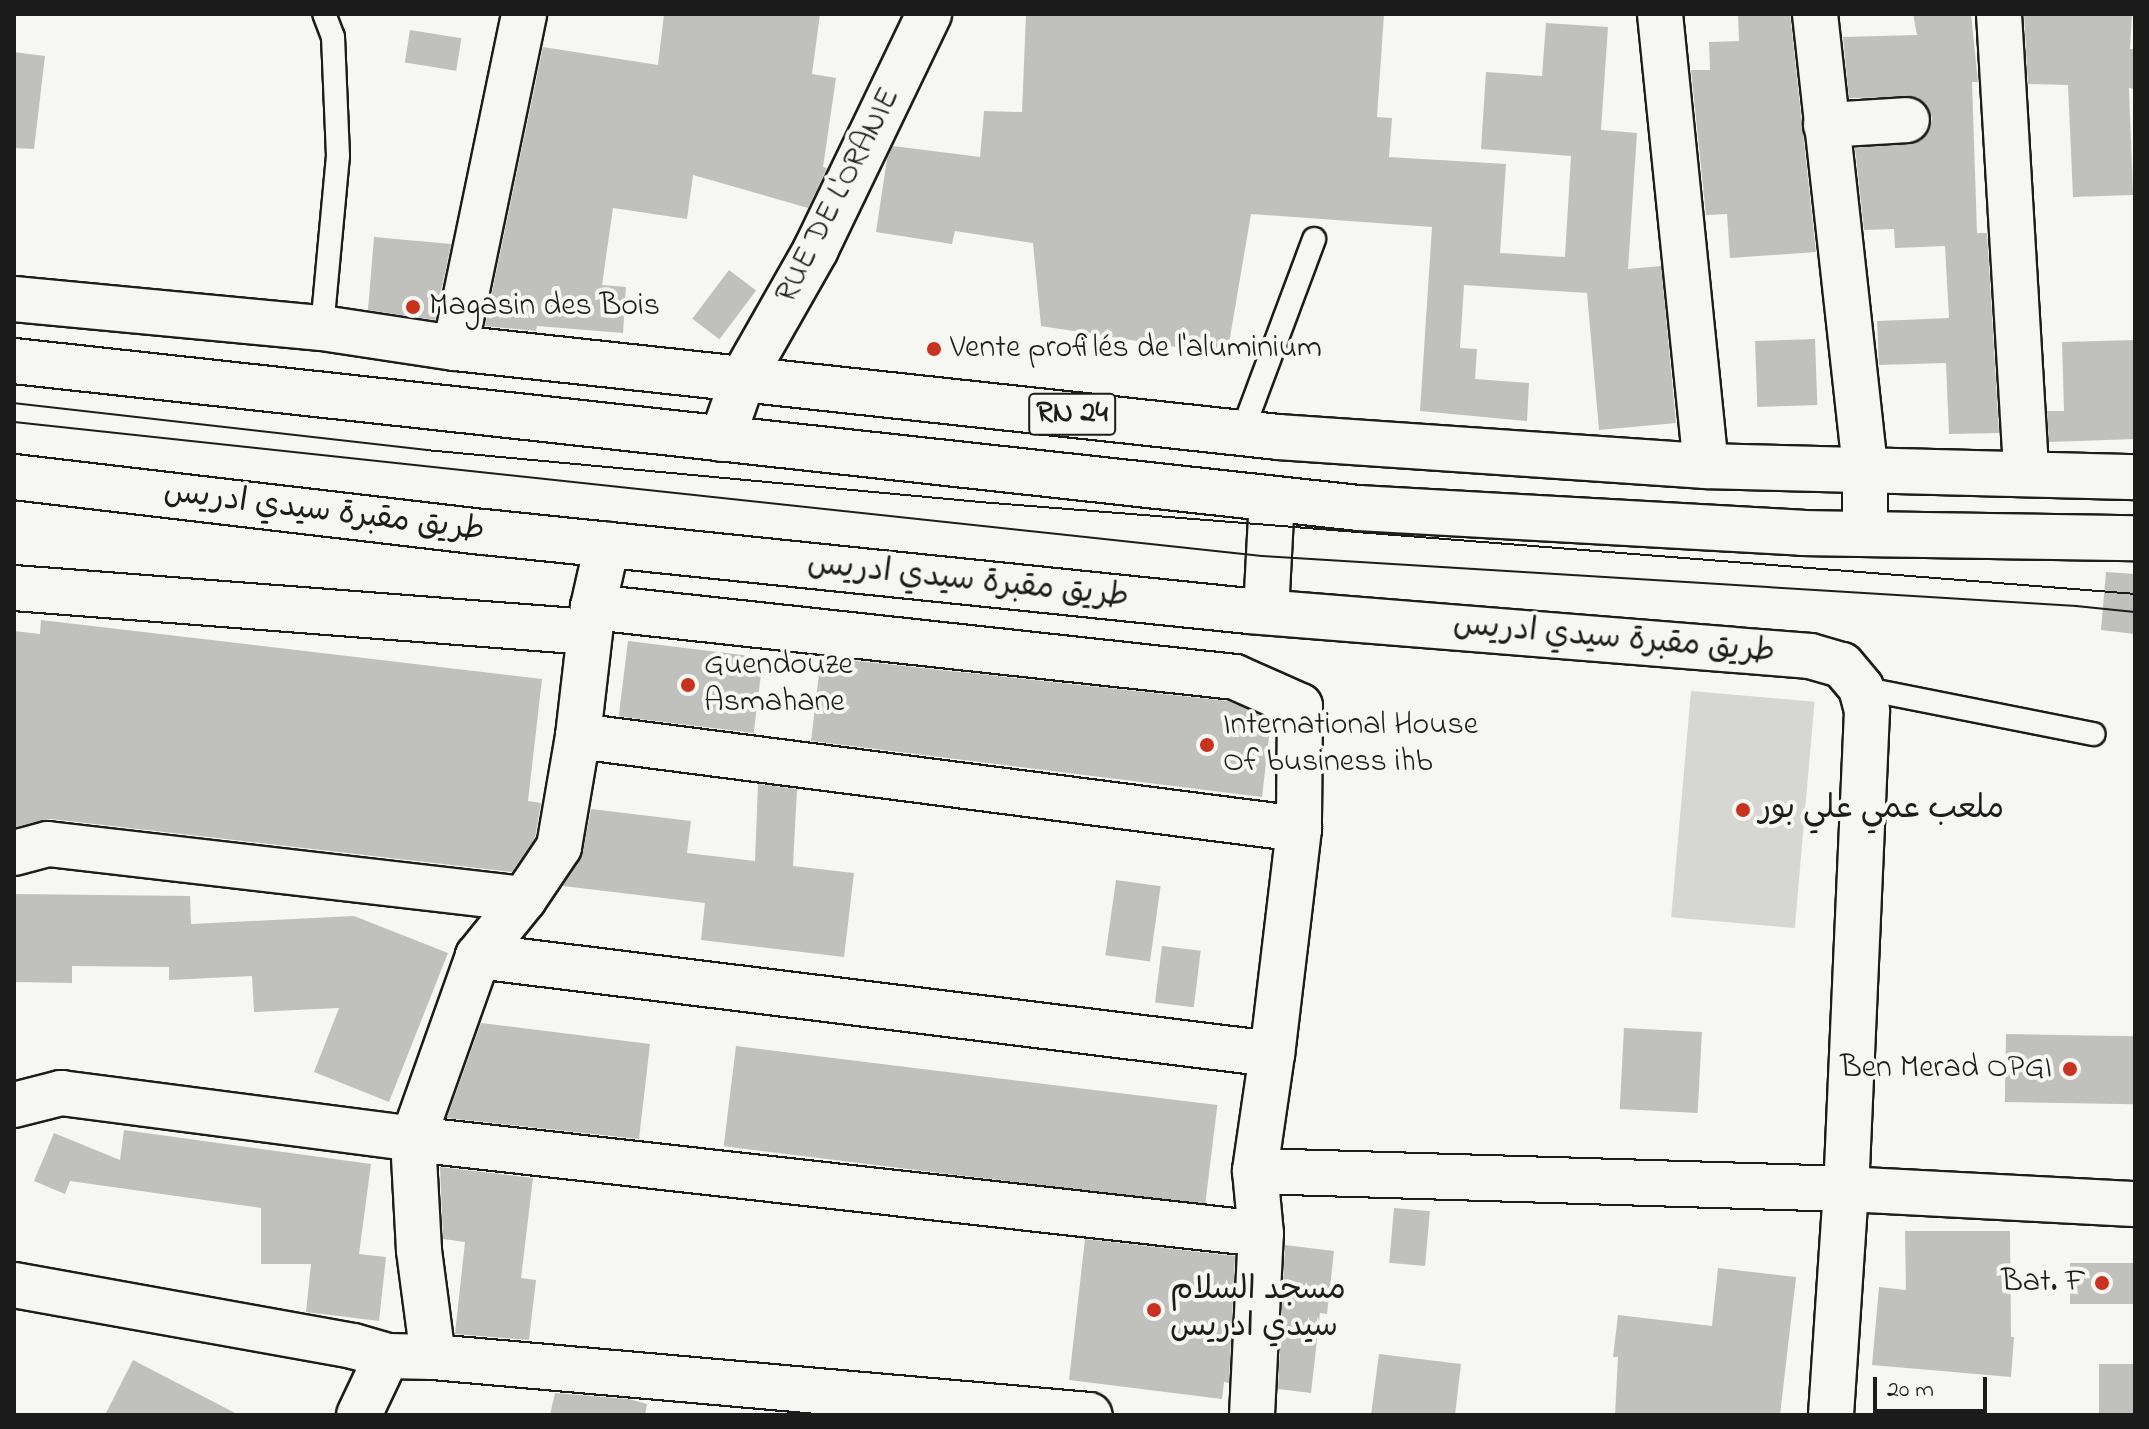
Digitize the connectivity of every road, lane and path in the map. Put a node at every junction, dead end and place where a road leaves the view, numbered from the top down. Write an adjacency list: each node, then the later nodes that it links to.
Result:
1 (324, 14): 11 (lane)
2 (524, 14): 12 (street)
3 (929, 14): 14 (street, RUE DE L'ORANIE)
4 (1660, 14): 17 (street)
5 (1815, 14): 8 (street)
6 (1999, 14): 19 (street)
7 (1907, 120): 8 (street)
8 (1826, 125): 18 (street)
9 (1314, 239): 15 (lane)
10 (14, 299): 11 (street, RN 24)
11 (322, 328): 12 (street, RN 24)
12 (455, 348): 14 (street, RN 24)
13 (14, 361): 16 (street, RN 24)
14 (744, 376): 15 (street, RN 24); 16 (street, RUE DE L'ORANIE)
15 (1242, 432): 17 (street, RN 24)
16 (722, 439): 22 (street, RN 24)
17 (1706, 466): 18 (street, RN 24)
18 (1865, 470): 19 (street, RN 24); 23 (street)
19 (2026, 473): 21 (street, RN 24)
20 (14, 477): 25 (street, طريق مقبرة سيدي ادريس)
21 (2135, 477)
22 (1272, 499): 23 (street, RN 24); 27 (street)
23 (1865, 534): 24 (street, RN 24)
24 (2135, 538)
25 (607, 545): 27 (street, طريق مقبرة سيدي ادريس); 28 (street)
26 (14, 588): 28 (street)
27 (1258, 612): 29 (street); 30 (street, طريق مقبرة سيدي ادريس)
28 (591, 620): 29 (street); 32 (street)
29 (1235, 677): 33 (street)
30 (1861, 688): 31 (lane); 41 (street)
31 (2094, 734)
32 (578, 736): 33 (street); 35 (street)
33 (1299, 829): 37 (street)
34 (14, 853): 35 (street)
35 (524, 899): 36 (street)
36 (478, 956): 37 (street); 39 (street)
37 (1272, 1054): 40 (street)
38 (14, 1105): 39 (street)
39 (413, 1139): 43 (street); 46 (street)
40 (1255, 1171): 41 (street); 43 (street)
41 (1846, 1189): 42 (street); 50 (street)
42 (2135, 1204)
43 (1261, 1234): 49 (street)
44 (14, 1285): 45 (street)
45 (387, 1356): 46 (street); 47 (street)
46 (433, 1357): 48 (street)
47 (359, 1415)
48 (1089, 1415)
49 (1252, 1415)
50 (1831, 1415)

